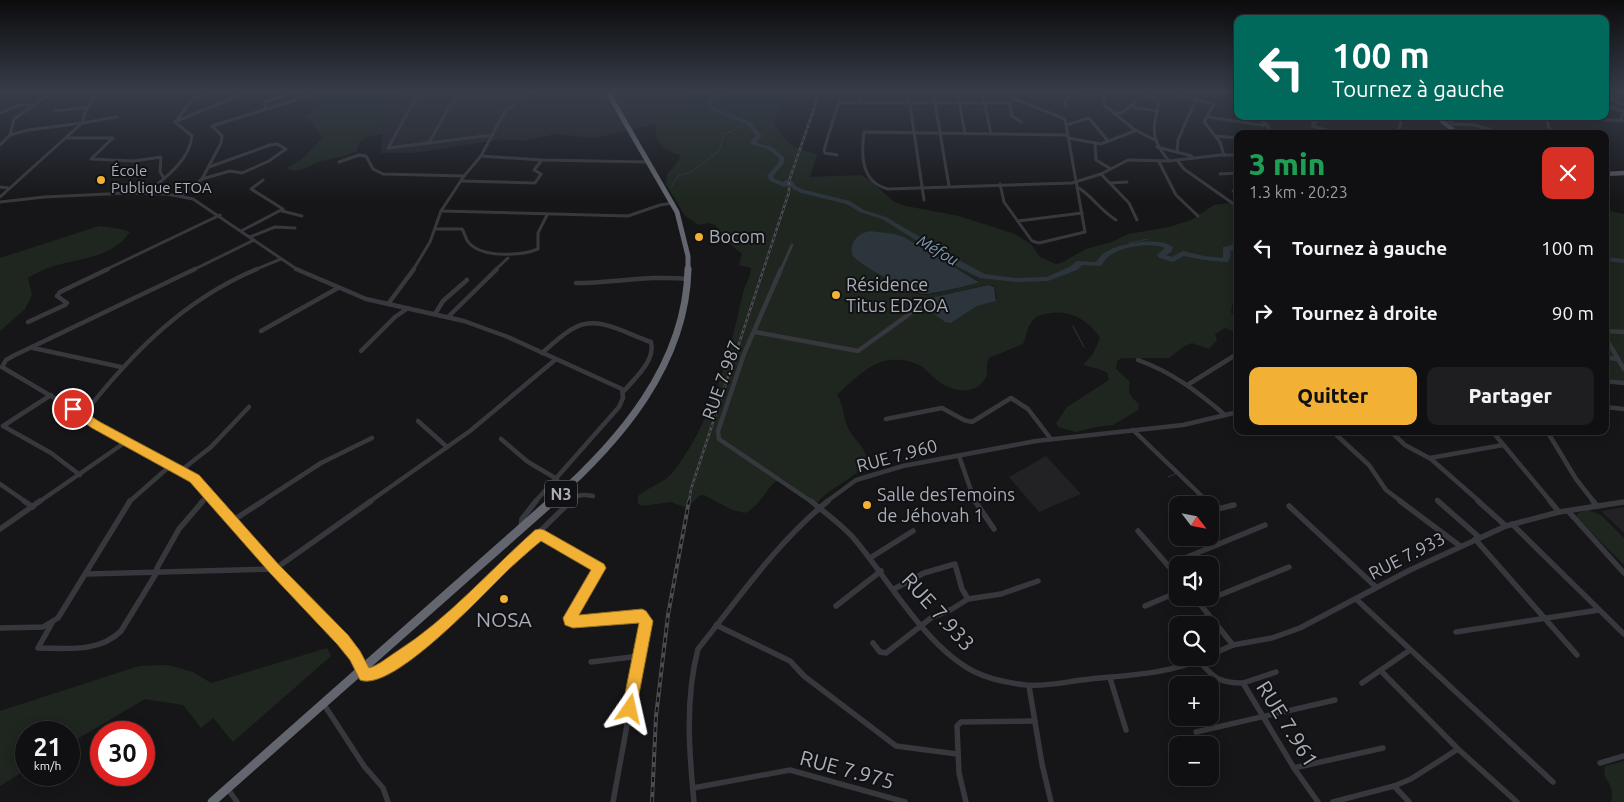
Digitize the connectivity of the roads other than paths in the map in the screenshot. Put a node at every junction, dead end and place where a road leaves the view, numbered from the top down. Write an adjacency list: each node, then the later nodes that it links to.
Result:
1 (12, 128): 25 (street)
2 (40, 128): 25 (street)
3 (76, 128): 29 (street)
4 (183, 128): 57 (street)
5 (214, 128): 49 (street)
6 (398, 128): 33 (street)
7 (437, 128): 33 (street)
8 (496, 128): 26 (street)
9 (629, 128): 47 (highway, N3)
10 (831, 128): 38 (street)
11 (913, 128): 21 (street)
12 (938, 128): 22 (street)
13 (964, 128): 23 (street)
14 (990, 128): 24 (street)
15 (1066, 128): 27 (street)
16 (1098, 128): 32 (street)
17 (1153, 128): 31 (street)
18 (1183, 128): 37 (street)
19 (1210, 128): 28 (street)
20 (1137, 130): 31 (street); 32 (street)
21 (913, 133): 22 (street); 67 (street); 67 (street)
22 (939, 133): 23 (street); 65 (street)
23 (965, 133): 24 (street)
24 (991, 134): 27 (street)
25 (10, 135): 35 (street)
26 (493, 135): 33 (street); 41 (street)
27 (1067, 136): 34 (street); 61 (street)
28 (1216, 136): 30 (street); 39 (street)
29 (66, 138): 57 (street); 68 (street)
30 (1234, 138)
31 (1155, 140): 36 (street)
32 (1108, 141): 34 (street)
33 (429, 143)
34 (1095, 143): 50 (street)
35 (0, 146)
36 (1157, 147): 37 (street); 45 (street)
37 (1177, 152): 42 (street)
38 (836, 155)
39 (1224, 155): 40 (street); 42 (street)
40 (1234, 155)
41 (481, 156): 43 (street); 56 (street)
42 (1197, 158): 44 (street)
43 (542, 160): 47 (street); 60 (street)
44 (1177, 160): 45 (street); 76 (street)
45 (1169, 161): 48 (street)
46 (340, 162): 56 (street)
47 (648, 162): 75 (highway, N3)
48 (1159, 162): 50 (street); 83 (street)
49 (209, 167): 58 (street); 58 (street)
50 (1111, 169): 52 (street)
51 (1234, 173): 53 (street)
52 (1101, 174): 61 (street); 63 (street)
53 (1220, 174)
54 (1609, 174): 55 (main road)
55 (1624, 174)
56 (464, 176): 60 (street)
57 (164, 178): 70 (street)
58 (202, 179): 72 (street)
59 (263, 180): 77 (street)
60 (461, 181): 78 (street)
61 (1078, 182): 64 (street); 69 (street)
62 (1127, 182): 63 (street)
63 (1110, 183): 86 (street)
64 (1000, 184): 65 (street); 84 (street)
65 (949, 186): 67 (street)
66 (0, 187): 68 (street)
67 (921, 187): 73 (street)
68 (8, 188): 71 (street)
69 (1079, 188): 79 (street); 85 (street)
70 (148, 192): 72 (street); 74 (street)
71 (0, 196)
72 (182, 196): 80 (street)
73 (924, 200)
74 (0, 202)
75 (673, 203): 81 (street); 94 (highway, N3)
76 (1234, 204)
77 (282, 210): 82 (street); 89 (street)
78 (441, 211): 81 (street); 88 (street)
79 (1082, 213): 84 (street); 84 (street)
80 (220, 215): 89 (street); 103 (street)
81 (547, 215): 88 (street)
82 (302, 216)
83 (1198, 216)
84 (1018, 220)
85 (1116, 220)
86 (1137, 220)
87 (294, 228): 90 (street)
88 (435, 229): 98 (street)
89 (241, 231): 90 (street)
90 (252, 239): 93 (street); 109 (street)
91 (792, 245): 106 (street, RUE 7.987)
92 (508, 258): 102 (street)
93 (281, 259): 97 (street); 117 (street)
94 (689, 279): 96 (street); 167 (highway, N3)
95 (467, 280): 101 (street)
96 (576, 283)
97 (338, 288): 98 (street); 104 (street)
98 (388, 304): 100 (street)
99 (919, 307): 106 (street)
100 (408, 308): 101 (street); 110 (street)
101 (435, 314): 102 (street)
102 (448, 317): 111 (street)
103 (28, 322)
104 (261, 330)
105 (1609, 331): 107 (street)
106 (755, 332): 160 (street, RUE 7.987)
107 (1624, 332)
108 (1609, 344): 114 (street)
109 (33, 348): 117 (street); 123 (street)
110 (361, 351)
111 (542, 353): 115 (street); 122 (street)
112 (1234, 355): 121 (street)
113 (1609, 358): 114 (street)
114 (1617, 359): 118 (street)
115 (555, 360): 122 (street); 142 (street)
116 (1138, 360): 121 (street)
117 (122, 367): 128 (street)
118 (1624, 369)
119 (1609, 381): 120 (street)
120 (1624, 383)
121 (1188, 384): 129 (street)
122 (624, 392): 148 (street)
123 (51, 395): 128 (street); 147 (street)
124 (249, 407): 146 (street)
125 (1609, 407): 126 (street)
126 (1624, 409)
127 (1234, 413): 129 (street, RUE 7.960)
128 (83, 415): 140 (street)
129 (1225, 415): 132 (street, RUE 7.960)
130 (886, 420): 139 (street)
131 (418, 421): 142 (street)
132 (1133, 430): 139 (street, RUE 7.960); 152 (street)
133 (1336, 435): 174 (street)
134 (1393, 435): 144 (street)
135 (1495, 435): 141 (street)
136 (1550, 435): 157 (street)
137 (372, 438): 163 (street)
138 (501, 439): 148 (street)
139 (1051, 439): 143 (street, RUE 7.960)
140 (127, 441): 145 (street); 147 (street)
141 (1503, 445): 144 (street); 162 (street)
142 (447, 447): 178 (street)
143 (959, 456): 160 (street, RUE 7.960); 169 (street)
144 (1430, 458): 166 (street)
145 (170, 466): 146 (street); 182 (street)
146 (179, 472): 150 (street)
147 (80, 475): 158 (street)
148 (557, 479): 167 (street)
149 (0, 484): 158 (street)
150 (208, 496): 163 (street); 180 (street)
151 (593, 496): 172 (street)
152 (1198, 496)
153 (1437, 500): 173 (street)
154 (1624, 502): 157 (street, RUE 7.933)
155 (1234, 505): 159 (street)
156 (1290, 506): 184 (street)
157 (1597, 506): 161 (street, RUE 7.933)
158 (33, 507): 168 (street)
159 (1219, 508)
160 (820, 509): 175 (street, RUE 7.933); 196 (street, RUE 7.960)
161 (1568, 511): 162 (street, RUE 7.933); 181 (street)
162 (1559, 512): 165 (street, RUE 7.933)
163 (232, 521): 178 (street)
164 (1264, 524): 176 (street)
165 (1512, 524): 166 (street, RUE 7.933); 193 (street)
166 (1506, 526): 173 (street, RUE 7.933)
167 (520, 528): 210 (highway, N3)
168 (0, 529)
169 (994, 529)
170 (913, 531): 175 (street)
171 (1138, 531): 176 (street)
172 (540, 534): 206 (street); 210 (street)
173 (1477, 538): 174 (street, RUE 7.933); 194 (street)
174 (1460, 546): 184 (street, RUE 7.933)
175 (870, 558): 179 (street, RUE 7.933)
176 (1168, 565)
177 (1289, 567): 186 (street)
178 (275, 569): 180 (street); 210 (street)
179 (881, 571): 185 (street, RUE 7.933); 190 (street)
180 (157, 572): 182 (street); 195 (street)
181 (1624, 573)
182 (86, 574): 195 (street)
183 (1038, 581): 188 (street)
184 (1376, 587): 189 (street, RUE 7.933)
185 (894, 589): 188 (street); 197 (street, RUE 7.933)
186 (1219, 592)
187 (1169, 596): 191 (street)
188 (968, 599): 197 (street)
189 (1356, 599): 202 (street, RUE 7.933); 203 (street)
190 (836, 606)
191 (1145, 606)
192 (1203, 606): 202 (street)
193 (1599, 610): 194 (street); 200 (street)
194 (1544, 618): 199 (street); 205 (street)
195 (52, 623): 198 (street)
196 (716, 625): 225 (street); 232 (street, RUE 7.960)
197 (923, 626): 201 (street); 216 (street, RUE 7.933)
198 (0, 628)
199 (1456, 632)
200 (1624, 634)
201 (873, 643)
202 (1233, 645): 204 (street, RUE 7.933)
203 (1410, 650): 211 (street); 229 (street)
204 (1219, 651)
205 (1576, 655)
206 (640, 656): 207 (street); 236 (street)
207 (591, 662)
208 (1184, 666): 213 (street, RUE 7.933)
209 (1207, 666): 214 (street, RUE 7.961)
210 (362, 669): 218 (highway, N3)
211 (1381, 671): 215 (street); 224 (street)
212 (1276, 672): 214 (street)
213 (1110, 678): 216 (street, RUE 7.933); 221 (street)
214 (1243, 683): 219 (street, RUE 7.961)
215 (1362, 683)
216 (1029, 686): 220 (street)
217 (1335, 700): 219 (street)
218 (323, 703): 231 (highway, N3); 235 (street)
219 (1262, 716): 222 (street); 228 (street, RUE 7.961)
220 (1035, 721): 225 (street); 240 (street)
221 (1126, 730)
222 (1196, 732)
223 (1383, 748): 228 (street)
224 (1458, 749): 230 (street); 244 (street)
225 (958, 754): 239 (street)
226 (1624, 756): 227 (street)
227 (1600, 763)
228 (1294, 768): 241 (street, RUE 7.961)
229 (1554, 782)
230 (1394, 786): 242 (street); 243 (street)
231 (227, 788): 233 (highway, N3); 234 (street)
232 (693, 788): 237 (street, RUE 7.960); 238 (street, RUE 7.975)
233 (212, 802)
234 (237, 802)
235 (388, 802)
236 (613, 802)
237 (694, 802)
238 (905, 802)
239 (966, 802)
240 (1051, 802)
241 (1318, 802)
242 (1333, 802)
243 (1409, 802)
244 (1516, 802)

